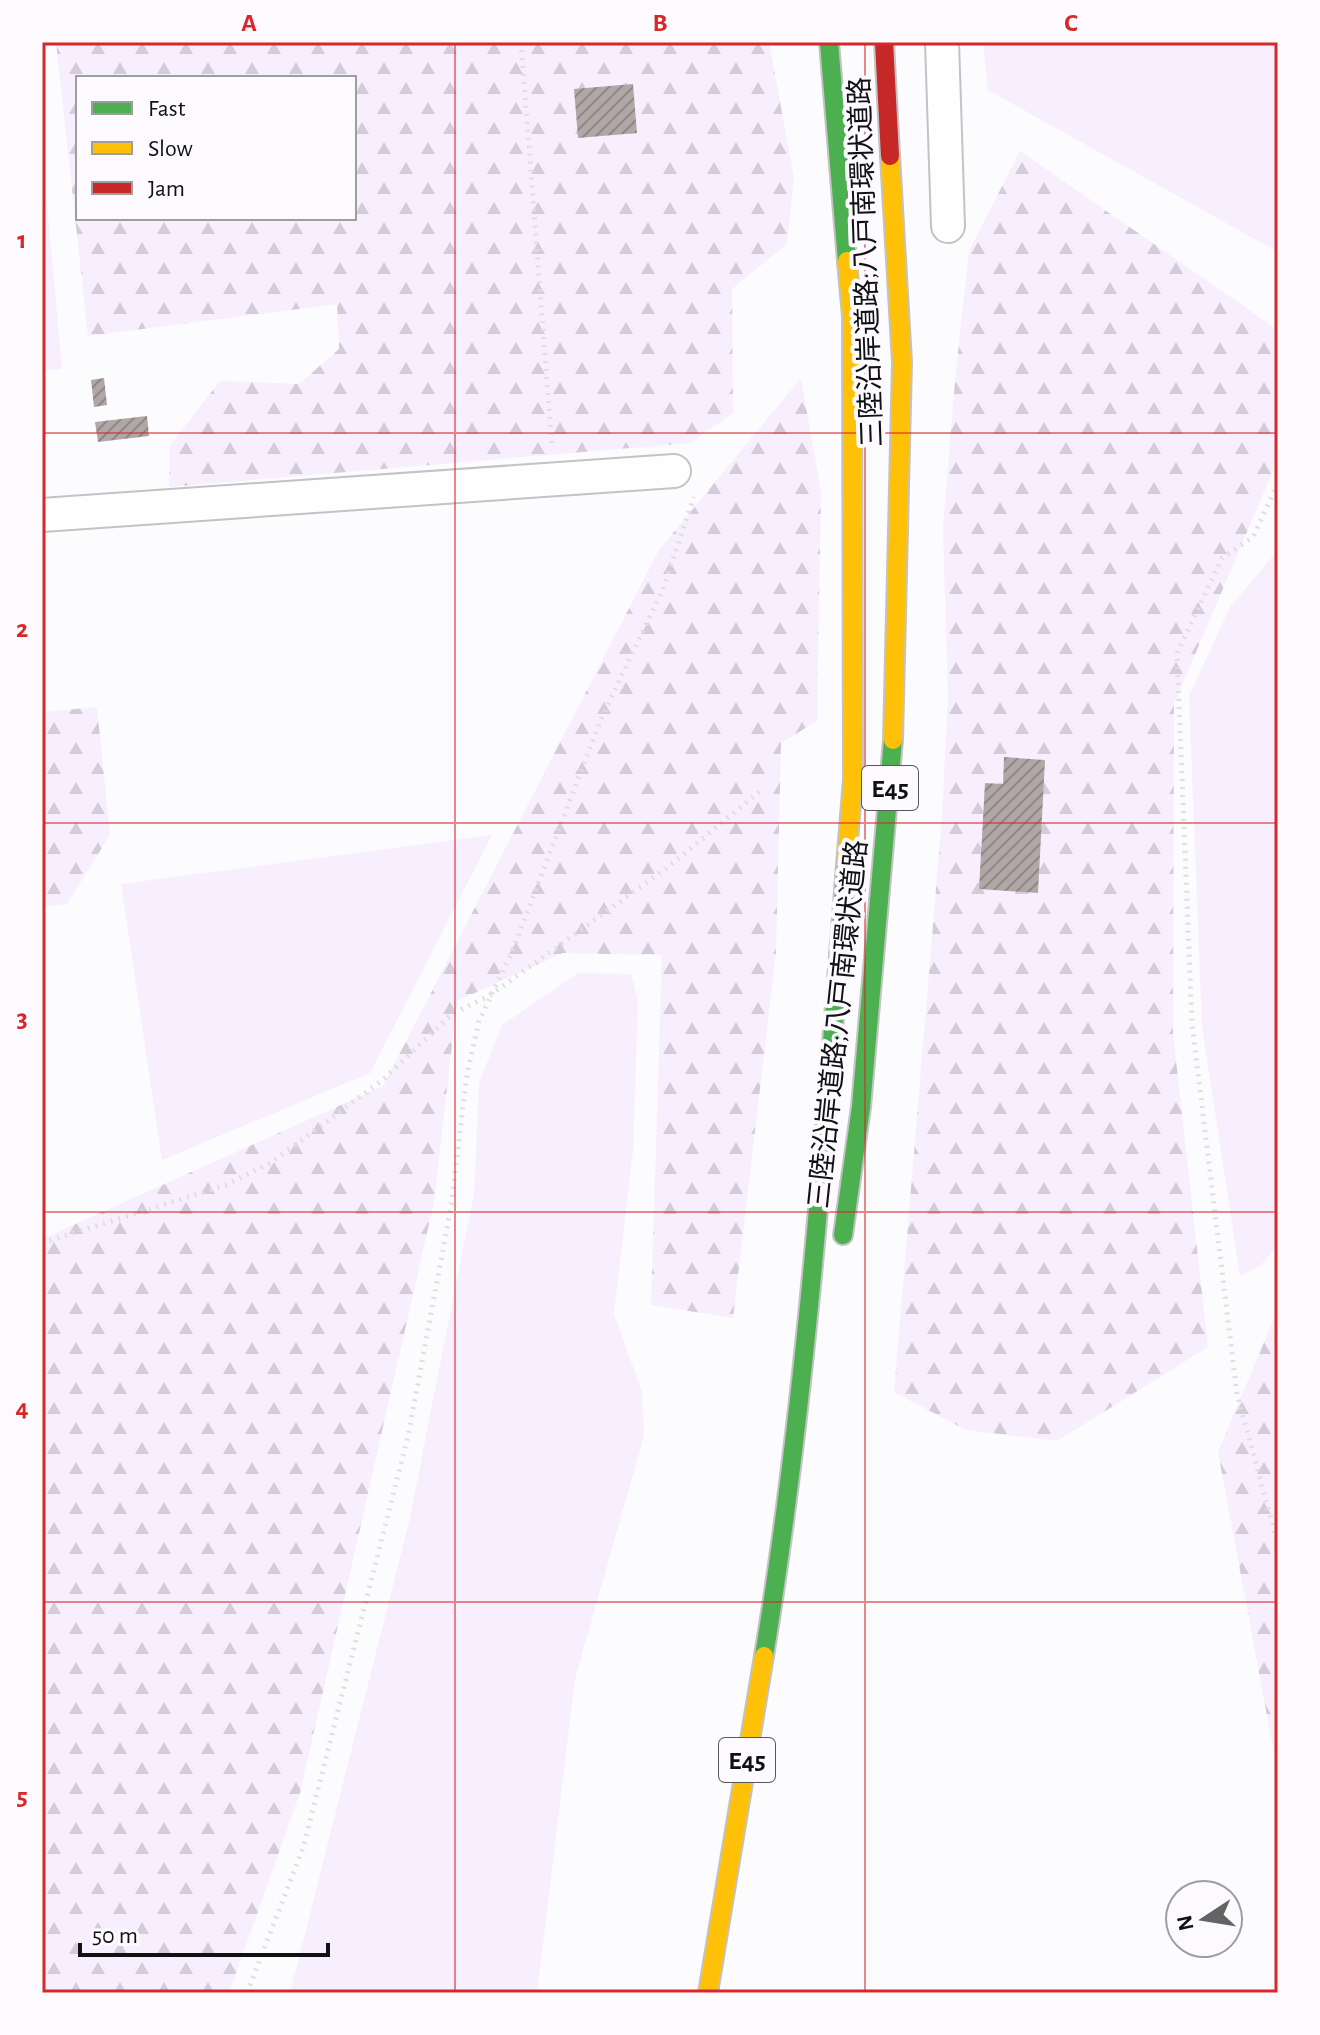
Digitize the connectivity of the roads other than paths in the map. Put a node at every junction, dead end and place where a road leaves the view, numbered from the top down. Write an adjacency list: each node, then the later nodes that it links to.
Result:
1 (829, 42): 9 (highway, 三陸沿岸道路;八戸南環状道路 / E45)
2 (884, 42): 7 (highway, 三陸沿岸道路;八戸南環状道路 / E45)
3 (942, 42): 4 (street)
4 (948, 226)
5 (674, 471): 6 (street)
6 (42, 515)
7 (839, 1258)
8 (821, 1379): 9 (highway, 三陸沿岸道路;八戸南環状道路 / E45)
9 (785, 1527): 10 (highway, 三陸沿岸道路;八戸南環状道路 / E45)
10 (708, 1993)

